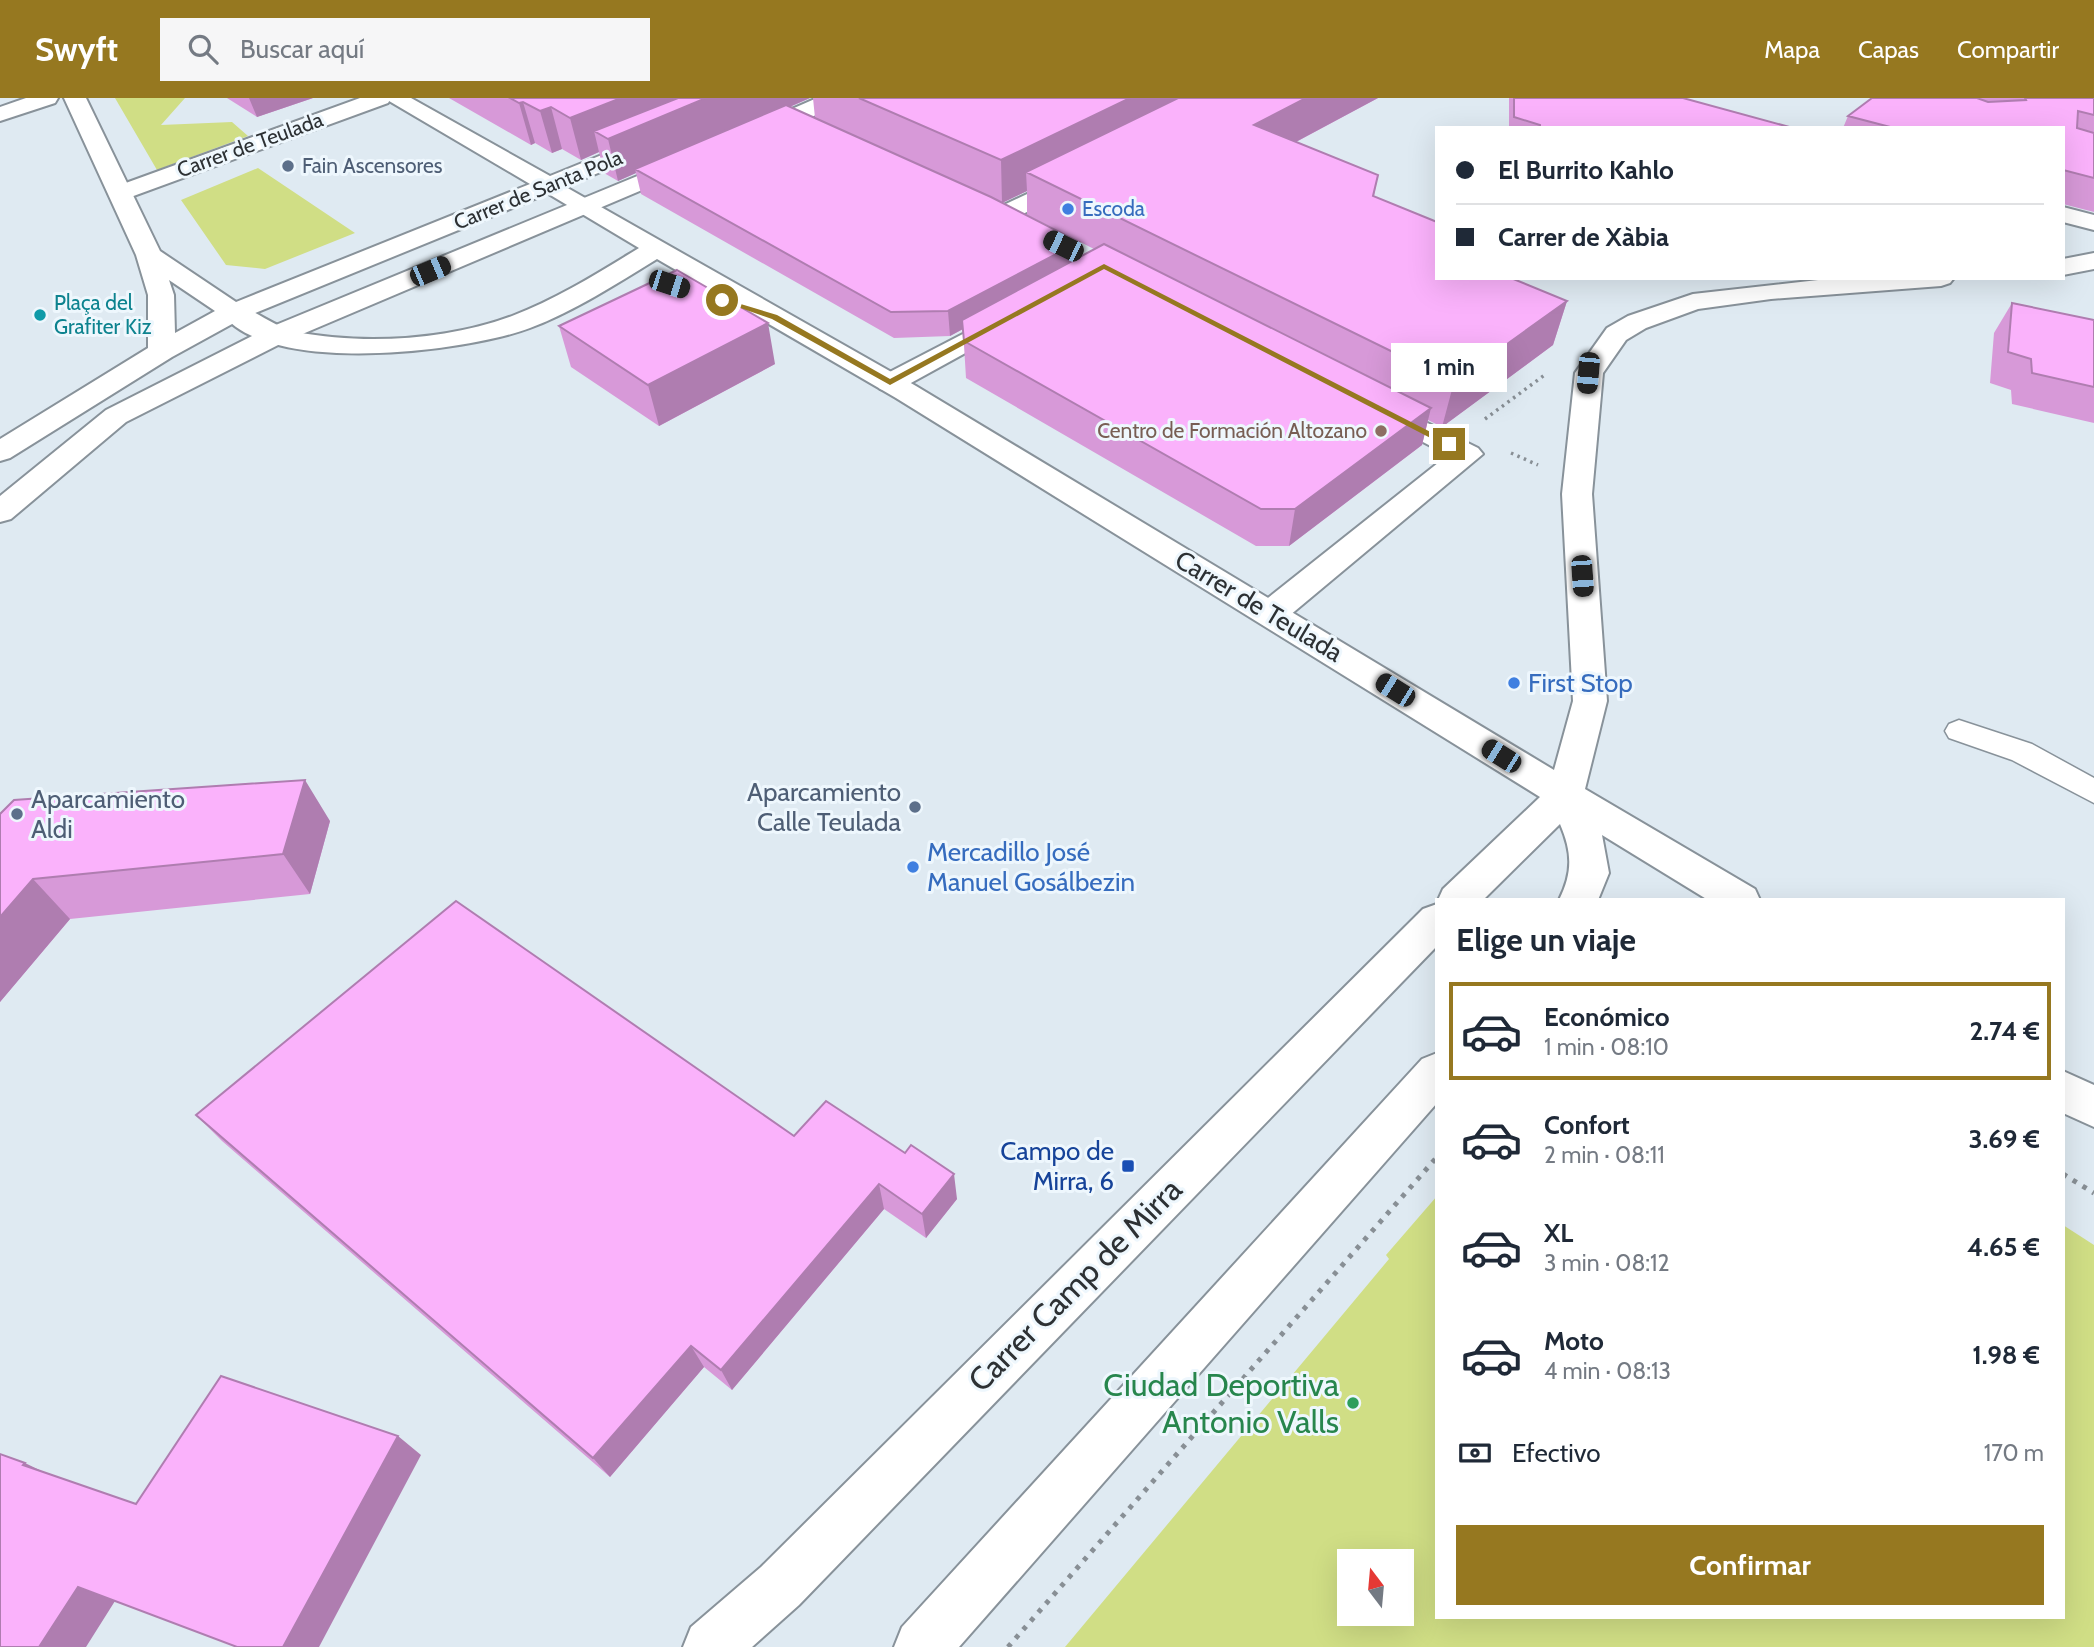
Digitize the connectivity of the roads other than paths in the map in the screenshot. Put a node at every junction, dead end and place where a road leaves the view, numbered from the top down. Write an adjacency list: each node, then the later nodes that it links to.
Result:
1 (47, 98): 6 (street)
2 (75, 98): 14 (street)
3 (380, 98): 14 (street, Carrer de Teulada)
4 (395, 98): 13 (street, Carrer de Teulada)
5 (835, 98): 7 (street)
6 (0, 114)
7 (790, 118): 8 (street); 10 (street)
8 (815, 129)
9 (664, 138): 13 (street, Carrer de Santa Pola)
10 (739, 140)
11 (701, 157): 16 (street, Carrer de Santa Pola)
12 (1087, 172): 17 (street)
13 (550, 185): 16 (street, Carrer de Teulada); 28 (street, Carrer de Santa Pola)
14 (120, 193): 22 (street)
15 (977, 204): 17 (street)
16 (585, 207): 21 (street, Carrer de Teulada); 30 (street, Carrer de Santa Pola)
17 (1002, 215): 20 (street)
18 (2065, 215): 19 (street)
19 (2094, 223)
20 (1025, 227)
21 (657, 248): 26 (street, Carrer de Teulada); 29 (street, Carrer de Teulada)
22 (149, 255): 28 (street); 31 (street)
23 (2094, 261): 24 (street)
24 (2065, 267)
25 (1915, 280): 39 (street)
26 (571, 298): 29 (street, Carrer de Teulada); 30 (street, Carrer de Teulada)
27 (1033, 305): 32 (street)
28 (234, 312): 30 (street); 31 (street, Carrer de Santa Pola)
29 (775, 317): 32 (street, Carrer de Teulada)
30 (276, 335): 35 (street, Carrer de Santa Pola)
31 (162, 351): 34 (street, Carrer de Santa Pola)
32 (890, 383): 36 (street, Carrer de Teulada)
33 (1351, 394): 36 (street)
34 (0, 452)
35 (0, 512)
36 (1271, 613): 39 (street, Carrer de Teulada)
37 (1959, 731): 38 (lane)
38 (2094, 792)
39 (1565, 796): 40 (street); 41 (street); 42 (street, Carrer de Teulada)
40 (1459, 898)
41 (1579, 898)
42 (1738, 898)
43 (1435, 922): 47 (street, Carrer Camp de Mirra)
44 (1435, 1074): 48 (street)
45 (2065, 1091): 46 (street)
46 (2094, 1108)
47 (710, 1647)
48 (922, 1647)

